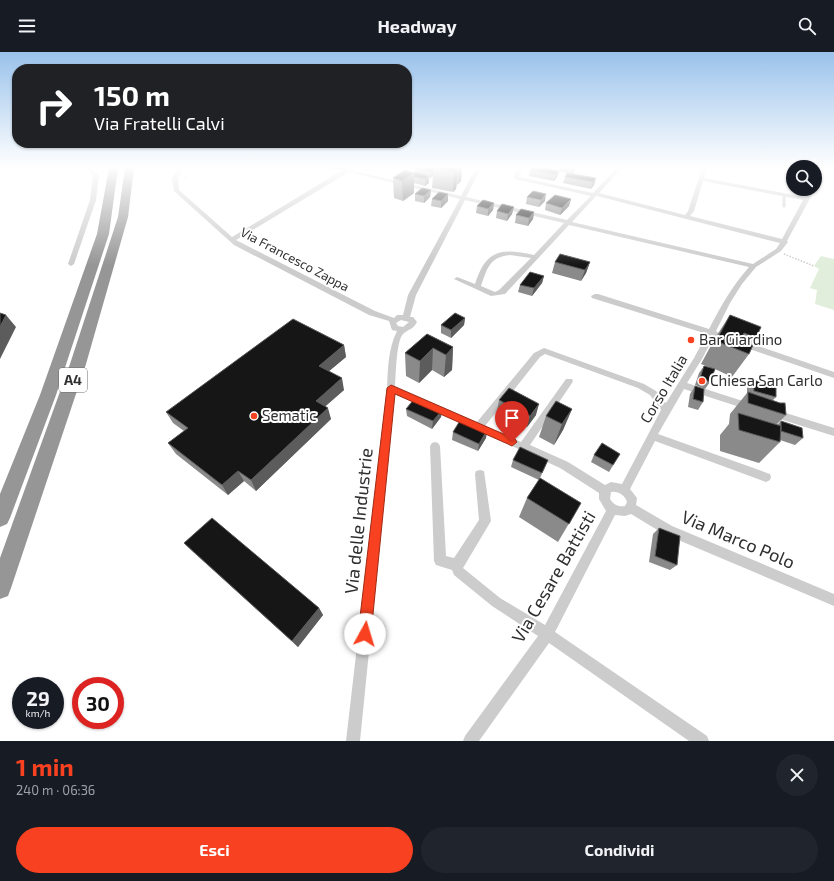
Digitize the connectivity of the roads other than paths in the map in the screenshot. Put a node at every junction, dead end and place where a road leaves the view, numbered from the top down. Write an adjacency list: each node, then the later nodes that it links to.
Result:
1 (92, 200): 19 (street)
2 (109, 200): 44 (highway, A4)
3 (126, 200): 46 (highway, A4)
4 (188, 200): 16 (street, Via Francesco Zappa)
5 (298, 200): 16 (street)
6 (463, 200): 24 (street, Via delle Industrie)
7 (469, 200): 15 (street)
8 (590, 200): 15 (street)
9 (621, 200): 14 (street)
10 (694, 200): 14 (street)
11 (784, 200): 13 (lane)
12 (807, 200): 17 (street, Corso Italia)
13 (784, 206)
14 (687, 216): 17 (street)
15 (569, 223): 18 (street); 20 (street)
16 (232, 240): 25 (street, Via Francesco Zappa)
17 (785, 242): 20 (street, Corso Italia)
18 (535, 257): 22 (street); 22 (street)
19 (71, 264)
20 (754, 266): 27 (street, Corso Italia)
21 (457, 279): 22 (street)
22 (478, 286)
23 (595, 296): 27 (street)
24 (406, 317): 25 (street); 26 (street, Via delle Industrie)
25 (393, 320): 26 (street)
26 (401, 330): 31 (street, Via delle Industrie)
27 (711, 333): 28 (street); 30 (street, Corso Italia)
28 (834, 375)
29 (569, 381): 37 (street)
30 (682, 385): 32 (street, Corso Italia); 34 (street)
31 (391, 388): 33 (street); 49 (street, Via delle Industrie)
32 (666, 410): 33 (street); 35 (street, Corso Italia)
33 (478, 427): 37 (street)
34 (834, 432)
35 (652, 436): 39 (street); 40 (street, Corso Italia)
36 (435, 446): 45 (street)
37 (523, 446): 41 (street)
38 (480, 474): 45 (street)
39 (766, 477)
40 (624, 490): 41 (street); 42 (street)
41 (605, 491): 43 (street)
42 (631, 508): 43 (street); 47 (street, Via Marco Polo)
43 (613, 509): 48 (street, Via Cesare Battisti)
44 (0, 518)
45 (457, 565): 48 (street)
46 (0, 588)
47 (834, 600)
48 (547, 634): 50 (street, Via Cesare Battisti); 51 (street)
49 (353, 741)
50 (470, 741)
51 (702, 741)

